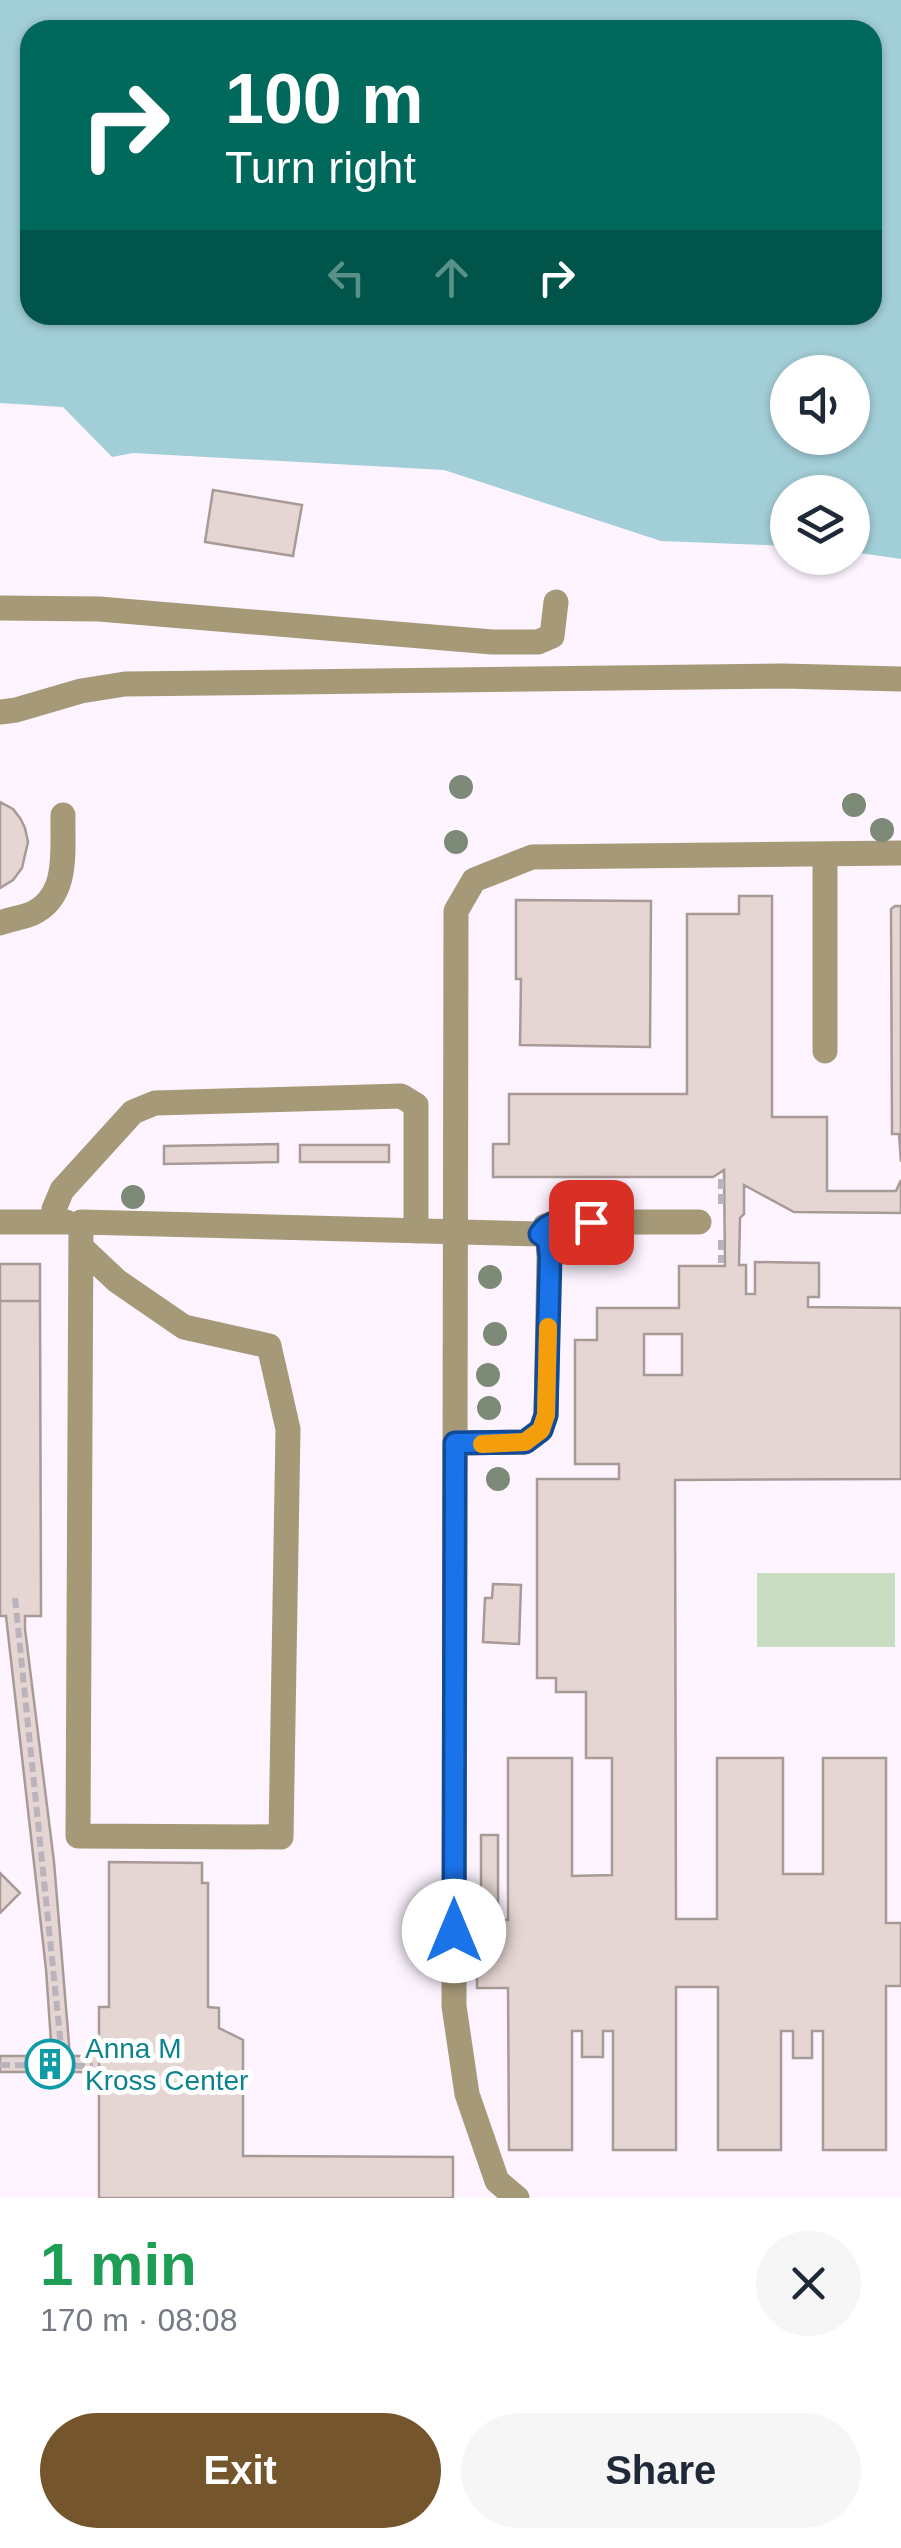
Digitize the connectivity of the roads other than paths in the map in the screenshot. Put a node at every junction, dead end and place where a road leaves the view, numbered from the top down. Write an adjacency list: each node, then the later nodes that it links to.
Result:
1 (556, 602): 2 (lane)
2 (0, 608)
3 (901, 679): 4 (lane)
4 (0, 712)
5 (63, 815): 8 (lane)
6 (901, 853): 7 (lane)
7 (825, 856): 9 (lane); 14 (lane)
8 (0, 923)
9 (825, 1050)
10 (0, 1222): 11 (lane)
11 (53, 1222): 13 (lane); 15 (lane)
12 (699, 1222): 16 (lane)
13 (416, 1231): 14 (lane); 15 (lane)
14 (456, 1232): 16 (lane); 17 (lane)
15 (81, 1234): 15 (lane)
16 (540, 1234): 17 (lane)
17 (455, 1443): 18 (lane)
18 (518, 2198)

